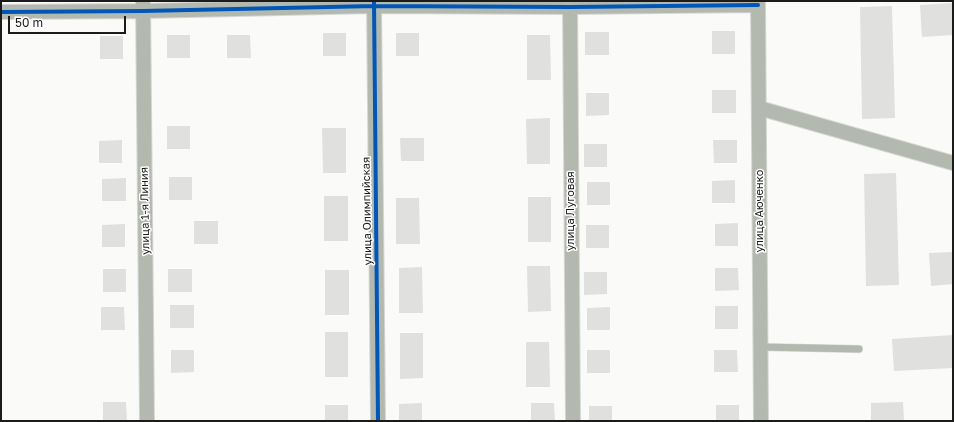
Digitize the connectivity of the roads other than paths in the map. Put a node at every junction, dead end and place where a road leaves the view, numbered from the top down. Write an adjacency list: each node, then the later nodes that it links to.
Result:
1 (758, 3): 3 (street); 6 (street, улица Аюченко)
2 (374, 4): 3 (street); 4 (street); 11 (street, улица Олимпийская)
3 (570, 4): 12 (street, улица Луговая)
4 (143, 6): 5 (street); 10 (street, улица 1-я Линия)
5 (1, 12)
6 (759, 108): 7 (street); 8 (street, улица Аюченко)
7 (953, 163)
8 (760, 347): 9 (lane); 13 (street, улица Аюченко)
9 (859, 349)
10 (147, 421)
11 (378, 421)
12 (573, 421)
13 (761, 421)

